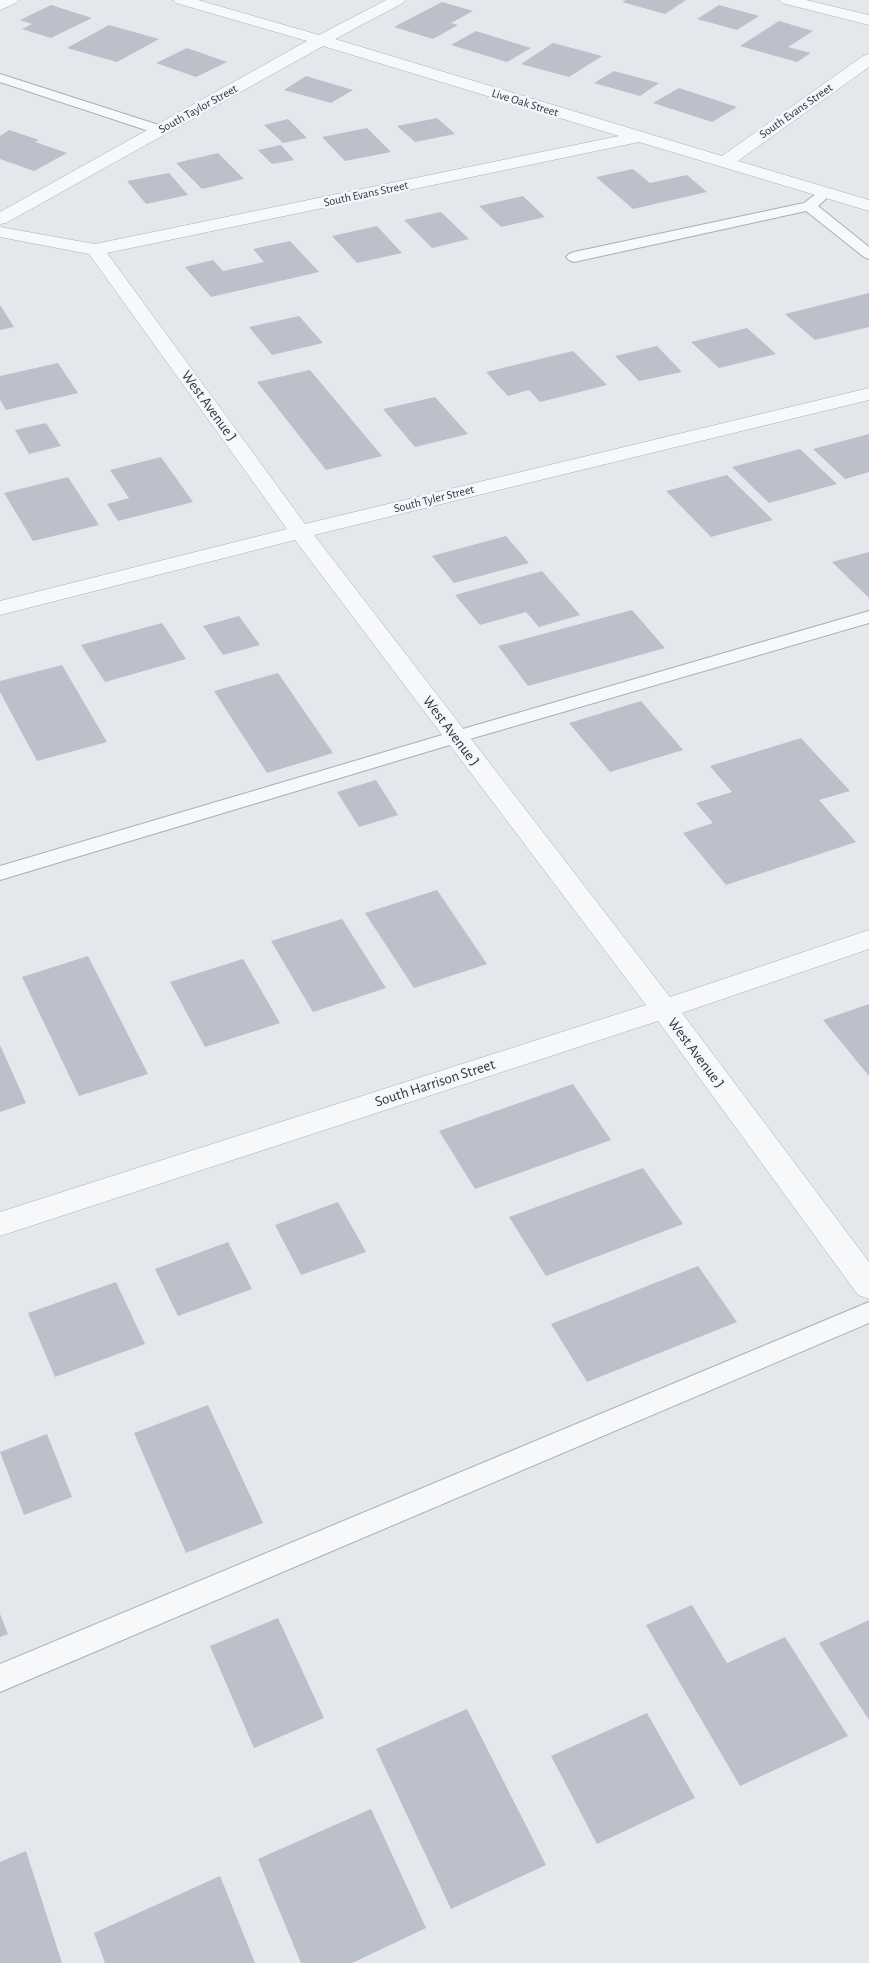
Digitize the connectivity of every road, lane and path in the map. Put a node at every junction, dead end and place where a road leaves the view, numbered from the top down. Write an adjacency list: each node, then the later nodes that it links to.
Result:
1 (10, 0): 5 (street)
2 (181, 0): 7 (street, Live Oak Street)
3 (398, 0): 7 (street, South Taylor Street)
4 (787, 0): 6 (street)
5 (0, 5)
6 (869, 20)
7 (321, 40): 10 (street, South Taylor Street); 11 (street, Live Oak Street)
8 (869, 58): 12 (street, South Evans Street)
9 (0, 78): 10 (lane)
10 (160, 130): 16 (street, South Taylor Street)
11 (637, 137): 12 (street, Live Oak Street); 18 (street, South Evans Street)
12 (723, 163): 13 (street, Live Oak Street)
13 (825, 193): 14 (lane); 15 (street, Live Oak Street)
14 (809, 206): 19 (lane); 20 (lane)
15 (869, 206)
16 (0, 219)
17 (0, 232): 18 (street)
18 (95, 250): 22 (street, West Avenue J)
19 (869, 254)
20 (574, 257)
21 (869, 394): 22 (street, South Tyler Street)
22 (300, 532): 23 (street, South Tyler Street); 25 (street, West Avenue J)
23 (0, 608)
24 (869, 617): 25 (lane)
25 (456, 737): 26 (lane); 28 (street, West Avenue J)
26 (0, 873)
27 (869, 940): 28 (street, South Harrison Street)
28 (664, 1009): 29 (street, South Harrison Street); 30 (street, West Avenue J)
29 (0, 1224)
30 (869, 1286)
31 (869, 1312): 32 (lane)
32 (0, 1678)

